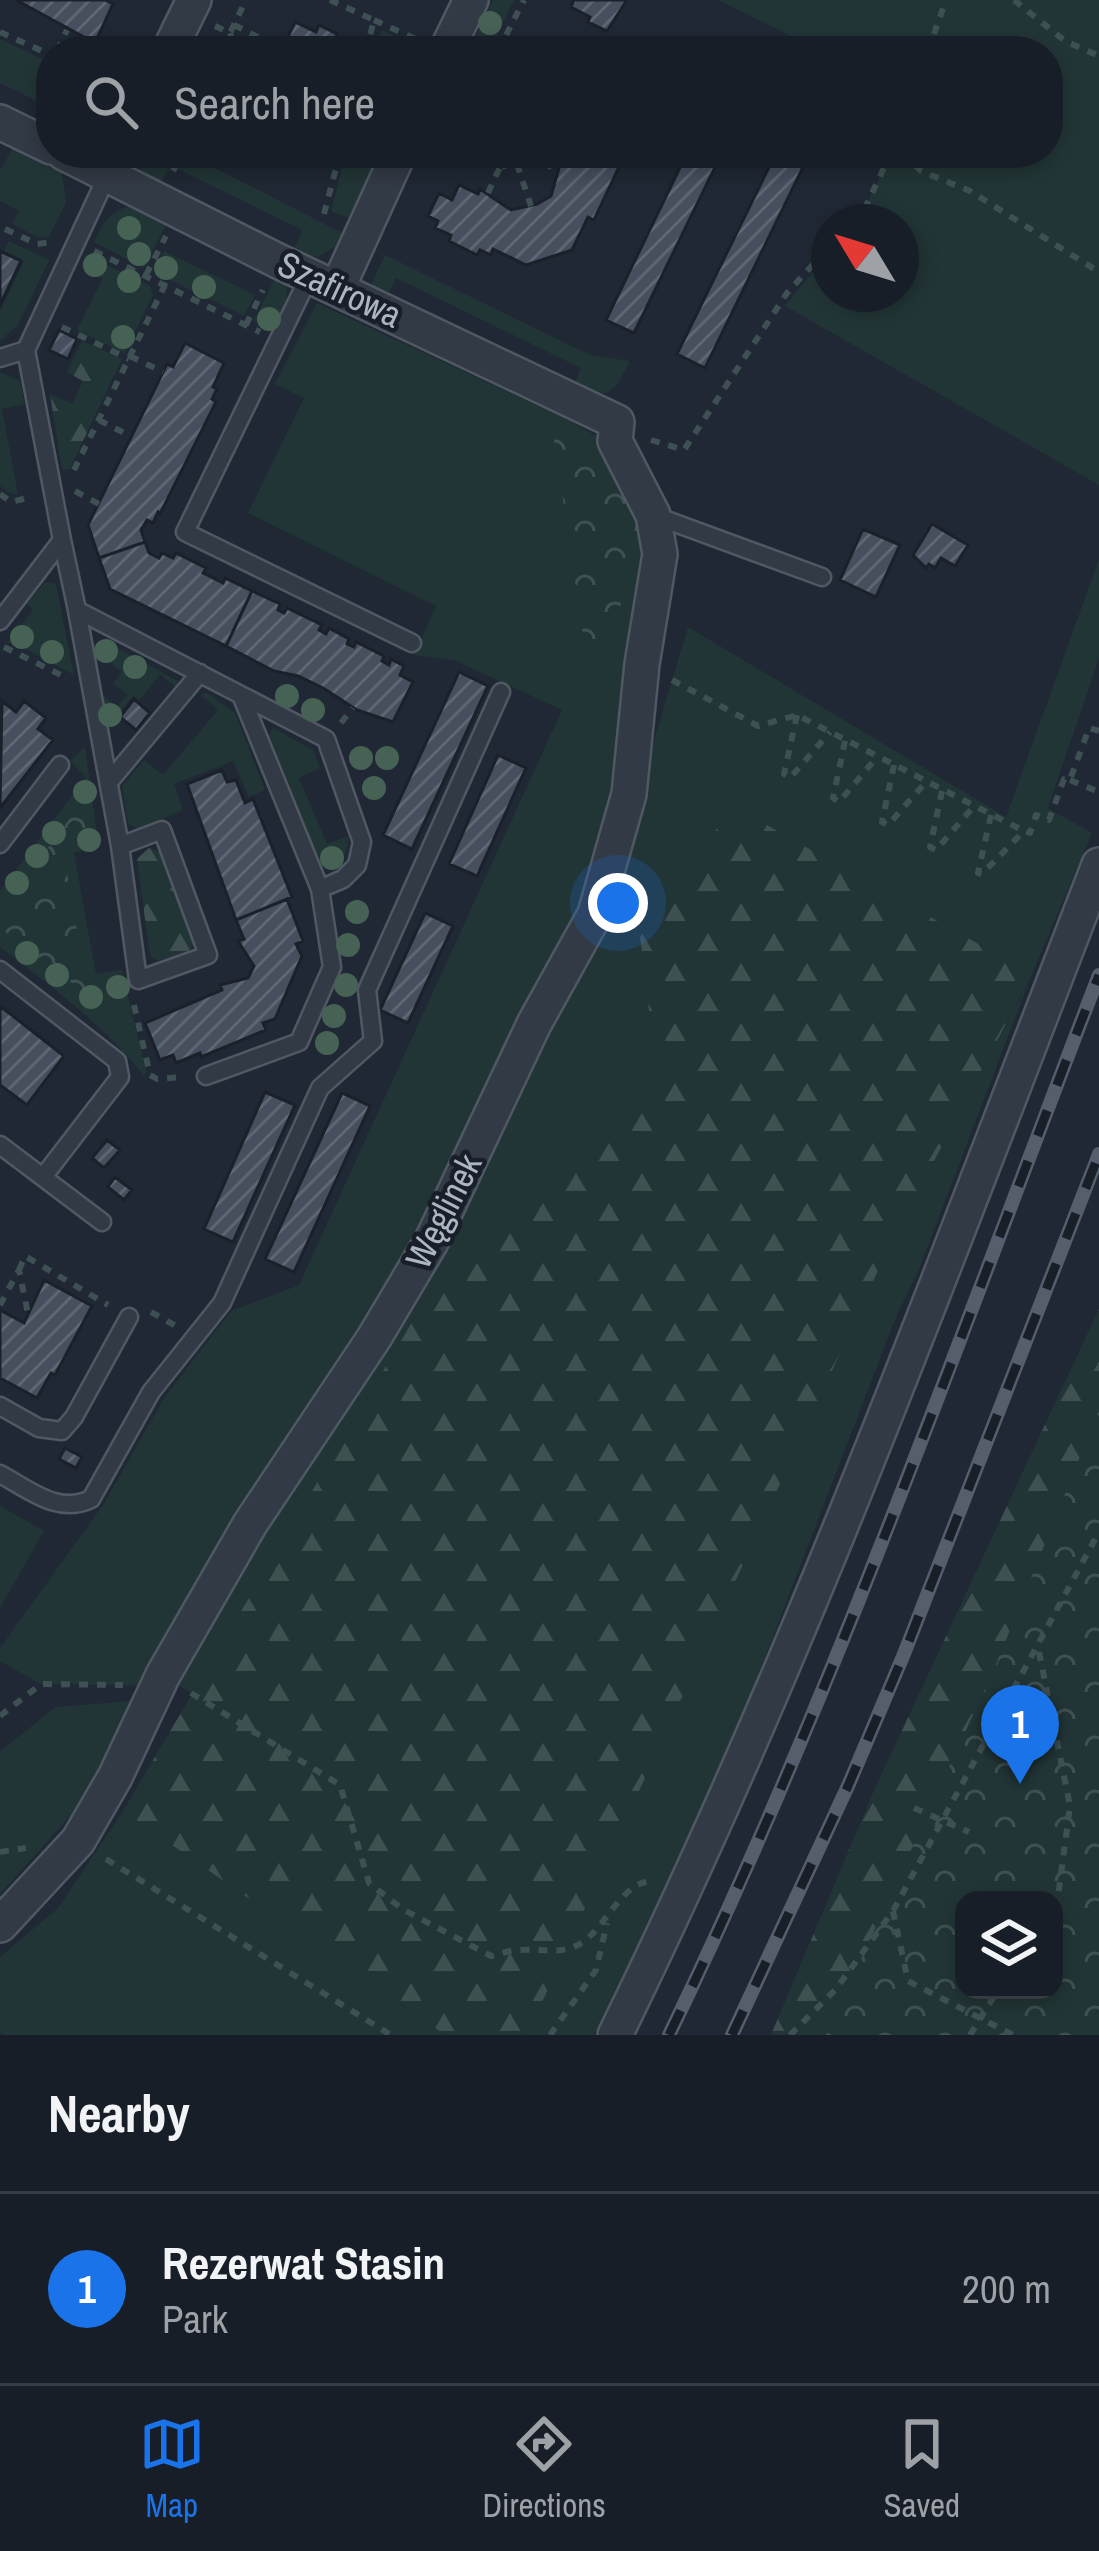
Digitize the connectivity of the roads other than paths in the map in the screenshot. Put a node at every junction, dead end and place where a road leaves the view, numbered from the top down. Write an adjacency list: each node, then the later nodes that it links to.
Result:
1 (194, 0): 3 (street)
2 (471, 0): 4 (street)
3 (176, 36)
4 (444, 36)
5 (0, 122): 6 (street)
6 (36, 140)
7 (111, 168): 11 (lane)
8 (119, 168): 10 (street, Szafirowa)
9 (390, 168): 10 (street)
10 (324, 280): 13 (street, Szafirowa); 19 (lane)
11 (26, 350): 12 (lane); 15 (lane)
12 (0, 358)
13 (617, 422): 14 (street, Węglinek)
14 (652, 514): 16 (lane); 37 (street, Węglinek)
15 (62, 540): 17 (lane); 18 (lane)
16 (822, 577)
17 (76, 610): 20 (lane); 24 (lane)
18 (0, 621)
19 (412, 643)
20 (200, 673): 22 (lane); 24 (lane)
21 (501, 692): 36 (lane)
22 (241, 694): 28 (lane); 28 (lane)
23 (59, 765): 25 (lane)
24 (109, 782): 26 (lane)
25 (0, 844)
26 (120, 846): 26 (lane)
27 (1099, 865): 38 (street)
28 (320, 890): 30 (lane)
29 (0, 970): 32 (lane)
30 (206, 1076)
31 (0, 1144): 32 (lane)
32 (43, 1177): 33 (lane)
33 (102, 1222)
34 (129, 1317): 35 (lane)
35 (0, 1406)
36 (0, 1474)
37 (0, 1925)
38 (615, 2035)

